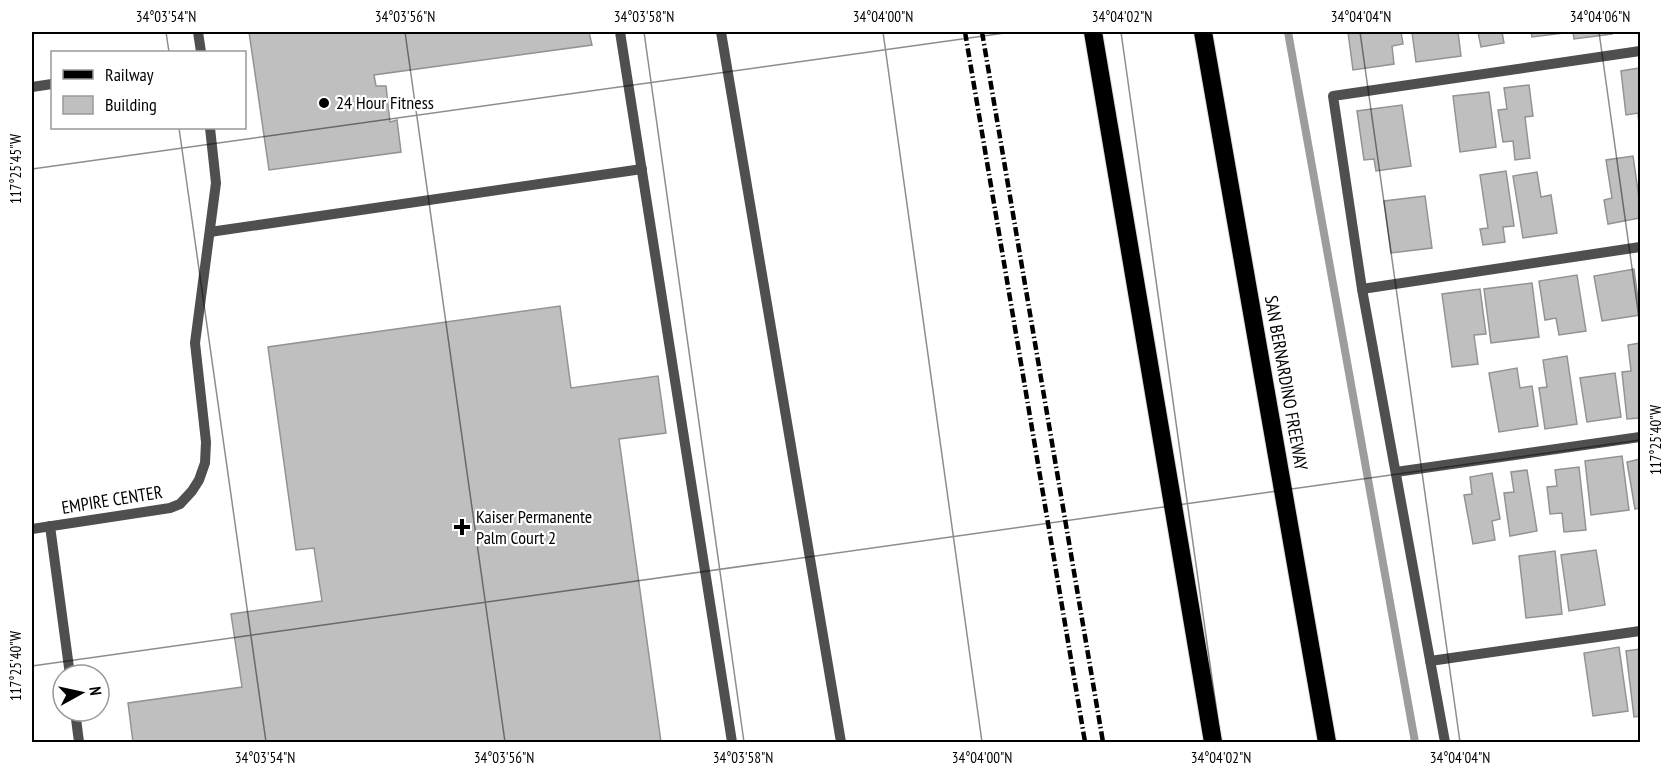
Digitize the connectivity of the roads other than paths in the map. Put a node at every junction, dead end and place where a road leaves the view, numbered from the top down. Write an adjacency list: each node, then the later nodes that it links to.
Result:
1 (198, 32): 6 (lane)
2 (621, 32): 11 (lane)
3 (721, 32): 25 (lane)
4 (1093, 32): 26 (highway)
5 (1203, 32): 27 (highway, SAN BERNARDINO FREEWAY)
6 (201, 51)
7 (1641, 51): 14 (lane)
8 (51, 84): 9 (lane)
9 (32, 87)
10 (210, 129): 12 (lane)
11 (642, 169): 12 (lane); 24 (lane)
12 (210, 232): 17 (lane, EMPIRE CENTER)
13 (1641, 247): 14 (lane)
14 (1362, 288): 16 (lane)
15 (1641, 437): 16 (lane)
16 (1396, 472): 20 (lane)
17 (50, 526): 18 (lane, EMPIRE CENTER); 21 (lane)
18 (32, 529)
19 (1641, 631): 20 (lane)
20 (1430, 661): 28 (lane)
21 (68, 663)
22 (77, 723): 23 (lane)
23 (79, 742)
24 (732, 742)
25 (841, 742)
26 (1213, 742)
27 (1327, 742)
28 (1445, 742)

